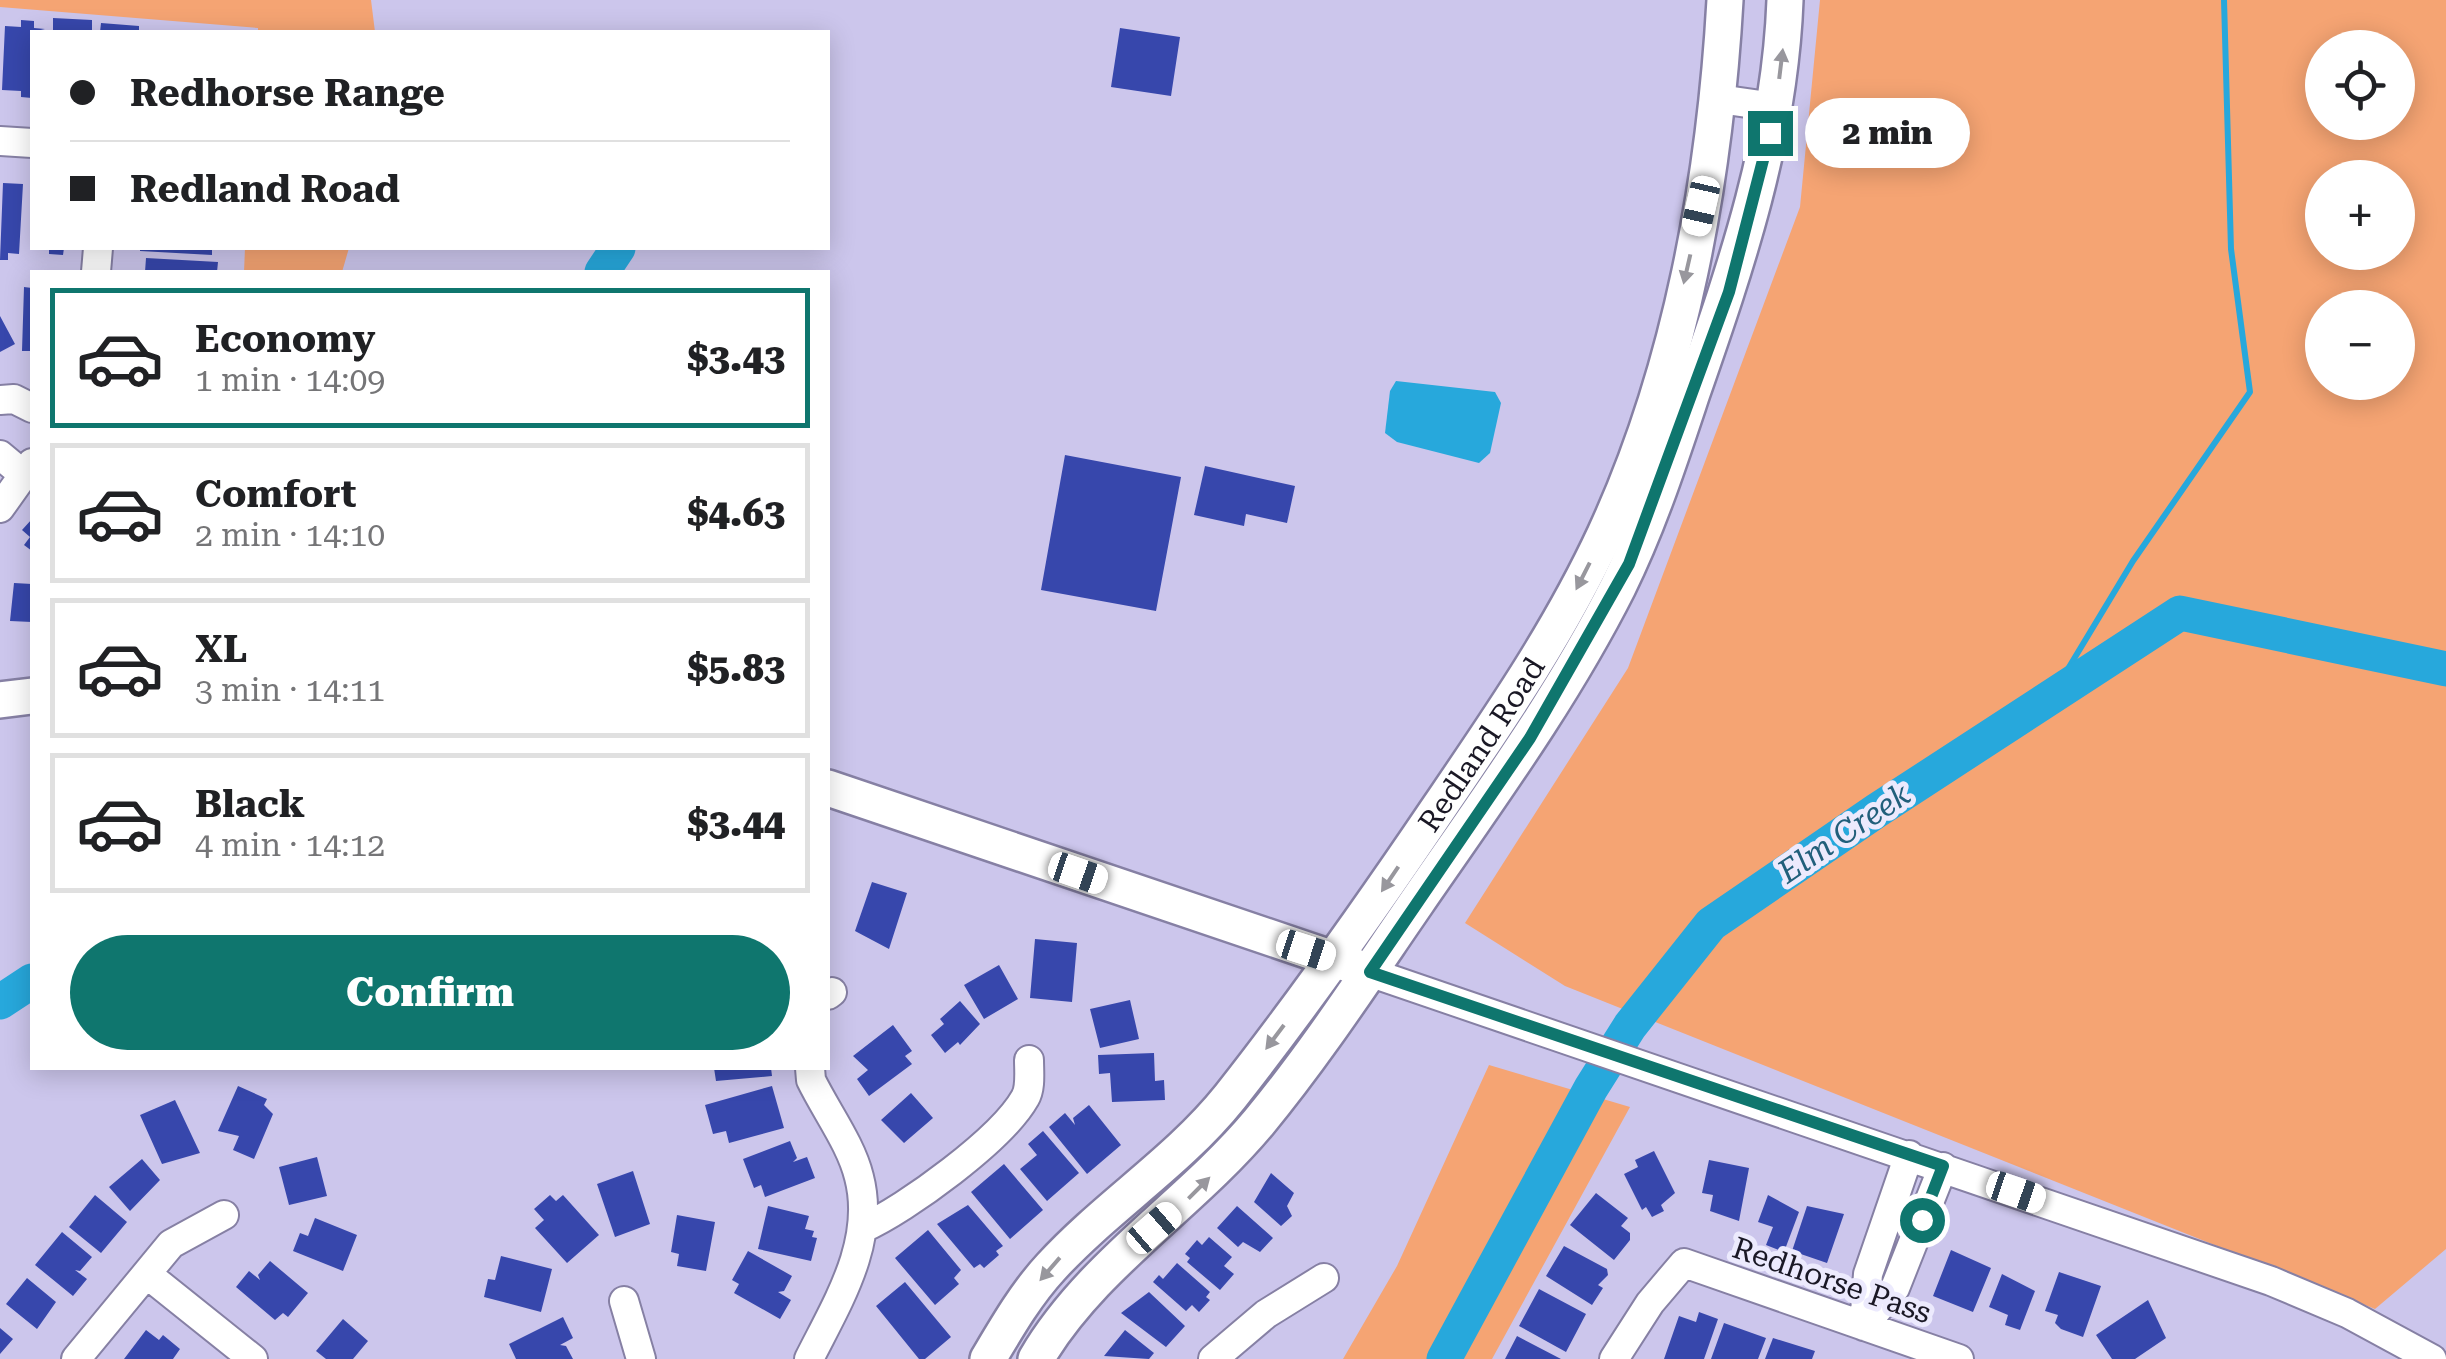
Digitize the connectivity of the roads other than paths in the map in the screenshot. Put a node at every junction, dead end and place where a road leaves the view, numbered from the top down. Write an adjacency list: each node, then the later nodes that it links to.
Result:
1 (1725, 0): 3 (main road, Redland Road)
2 (1785, 0): 4 (main road, Redland Road, one-way to 2)
3 (1719, 98): 4 (street); 15 (main road, Redland Road, one-way to 15)
4 (1776, 107): 16 (main road, Redland Road)
5 (0, 141): 6 (street)
6 (30, 143)
7 (0, 400): 8 (street)
8 (30, 407)
9 (0, 455): 10 (street)
10 (28, 469): 11 (street)
11 (0, 508)
12 (30, 696): 13 (main road)
13 (0, 700)
14 (830, 789): 15 (main road)
15 (1336, 960): 16 (main road); 26 (main road, Redland Road, one-way to 26)
16 (1370, 972): 19 (street); 28 (main road, Redland Road, one-way to 16)
17 (1029, 1060): 22 (street)
18 (810, 1070): 22 (street)
19 (1908, 1155): 20 (street); 27 (street)
20 (1943, 1166): 27 (street); 37 (street)
21 (224, 1215): 23 (street)
22 (863, 1228): 32 (street)
23 (148, 1274): 29 (street); 30 (street)
24 (1324, 1278): 34 (street)
25 (624, 1301): 31 (street)
26 (1010, 1322): 28 (street); 33 (main road, Redland Road)
27 (1864, 1326): 35 (street, Redhorse Pass); 36 (street, Redhorse Pass)
28 (1040, 1352)
29 (76, 1359)
30 (252, 1359)
31 (641, 1359)
32 (809, 1359)
33 (988, 1359)
34 (1212, 1359)
35 (1614, 1359)
36 (1959, 1359)
37 (2432, 1359)

